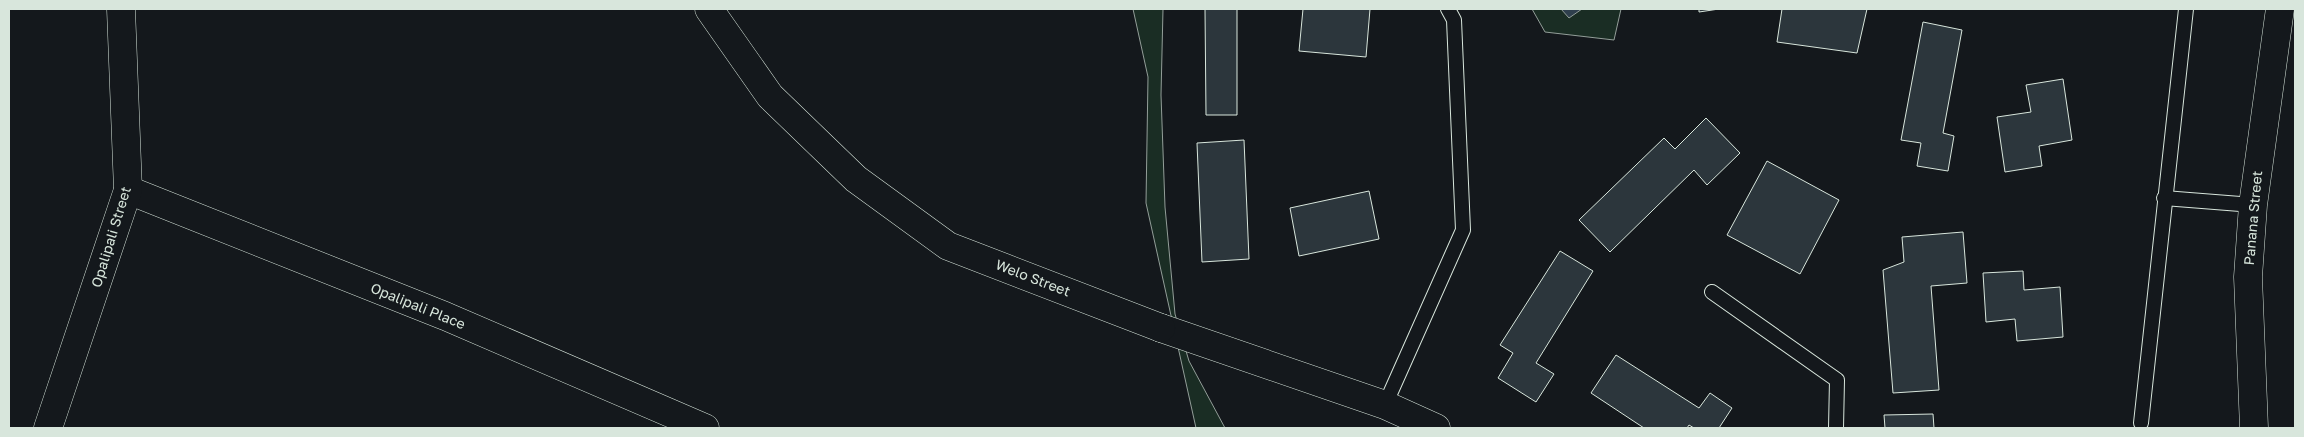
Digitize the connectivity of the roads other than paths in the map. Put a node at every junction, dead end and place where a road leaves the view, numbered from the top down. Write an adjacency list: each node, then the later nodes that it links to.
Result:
1 (121, 9): 6 (street, Opalipali Street)
2 (709, 9): 10 (street, Welo Street)
3 (1448, 9): 10 (lane)
4 (2186, 9): 7 (lane)
5 (2280, 9): 8 (street, Panana Street)
6 (128, 190): 12 (street, Opalipali Street); 13 (street, Opalipali Place)
7 (2164, 198): 8 (lane); 11 (lane)
8 (2253, 205): 16 (street, Panana Street)
9 (1712, 292): 15 (lane)
10 (1385, 404): 14 (street, Welo Street)
11 (2141, 423)
12 (48, 428)
13 (705, 428)
14 (1436, 428)
15 (1836, 428)
16 (2254, 428)

